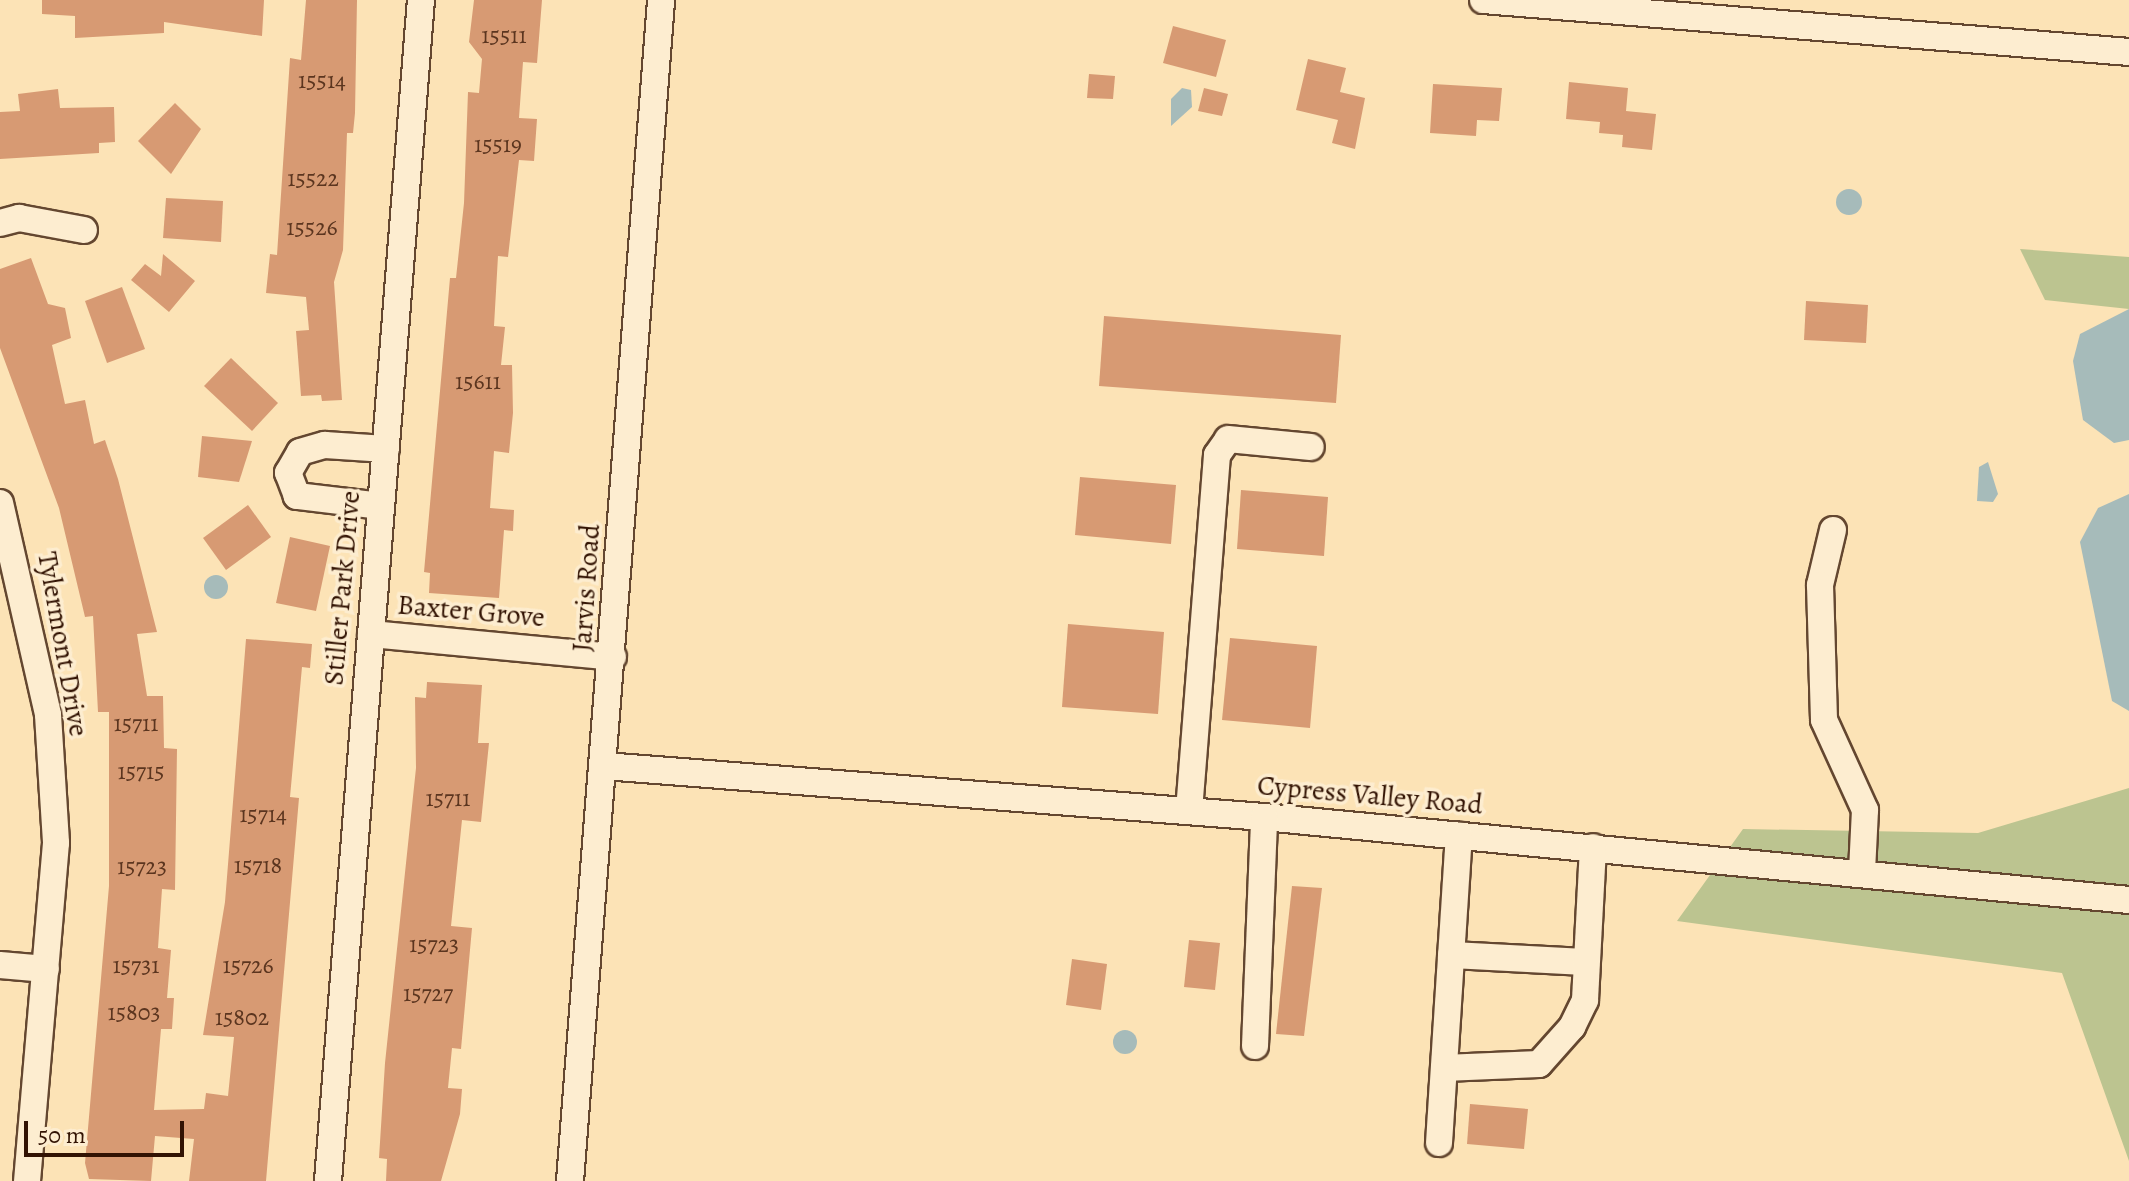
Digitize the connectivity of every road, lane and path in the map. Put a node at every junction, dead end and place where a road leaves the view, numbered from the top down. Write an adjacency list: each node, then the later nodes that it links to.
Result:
1 (421, 0): 8 (street, Stiller Park Drive)
2 (661, 0): 14 (street, Jarvis Road)
3 (1483, 0): 4 (street)
4 (2129, 52)
5 (0, 223): 6 (street)
6 (84, 230)
7 (1311, 447): 16 (street)
8 (386, 449): 10 (street, Stiller Park Drive); 10 (street)
9 (0, 503): 12 (street, Tylermont Drive)
10 (381, 506): 13 (street, Stiller Park Drive)
11 (1833, 530): 20 (street)
12 (11, 592): 25 (street, Tylermont Drive)
13 (371, 634): 14 (street, Baxter Grove); 30 (street, Stiller Park Drive)
14 (613, 657): 15 (street, Jarvis Road)
15 (604, 766): 16 (street, Cypress Valley Road); 31 (street, Jarvis Road)
16 (1189, 811): 17 (street, Cypress Valley Road)
17 (1264, 817): 18 (street, Cypress Valley Road); 26 (street)
18 (1459, 836): 19 (street, Cypress Valley Road); 22 (street)
19 (1593, 847): 20 (street, Cypress Valley Road); 23 (street)
20 (1862, 872): 21 (street, Cypress Valley Road)
21 (2129, 900)
22 (1451, 955): 23 (street); 27 (street)
23 (1586, 962): 27 (street)
24 (0, 965): 25 (street)
25 (46, 969): 29 (street, Tylermont Drive)
26 (1255, 1046)
27 (1444, 1068): 28 (street)
28 (1439, 1143)
29 (27, 1181)
30 (328, 1181)
31 (570, 1181)

